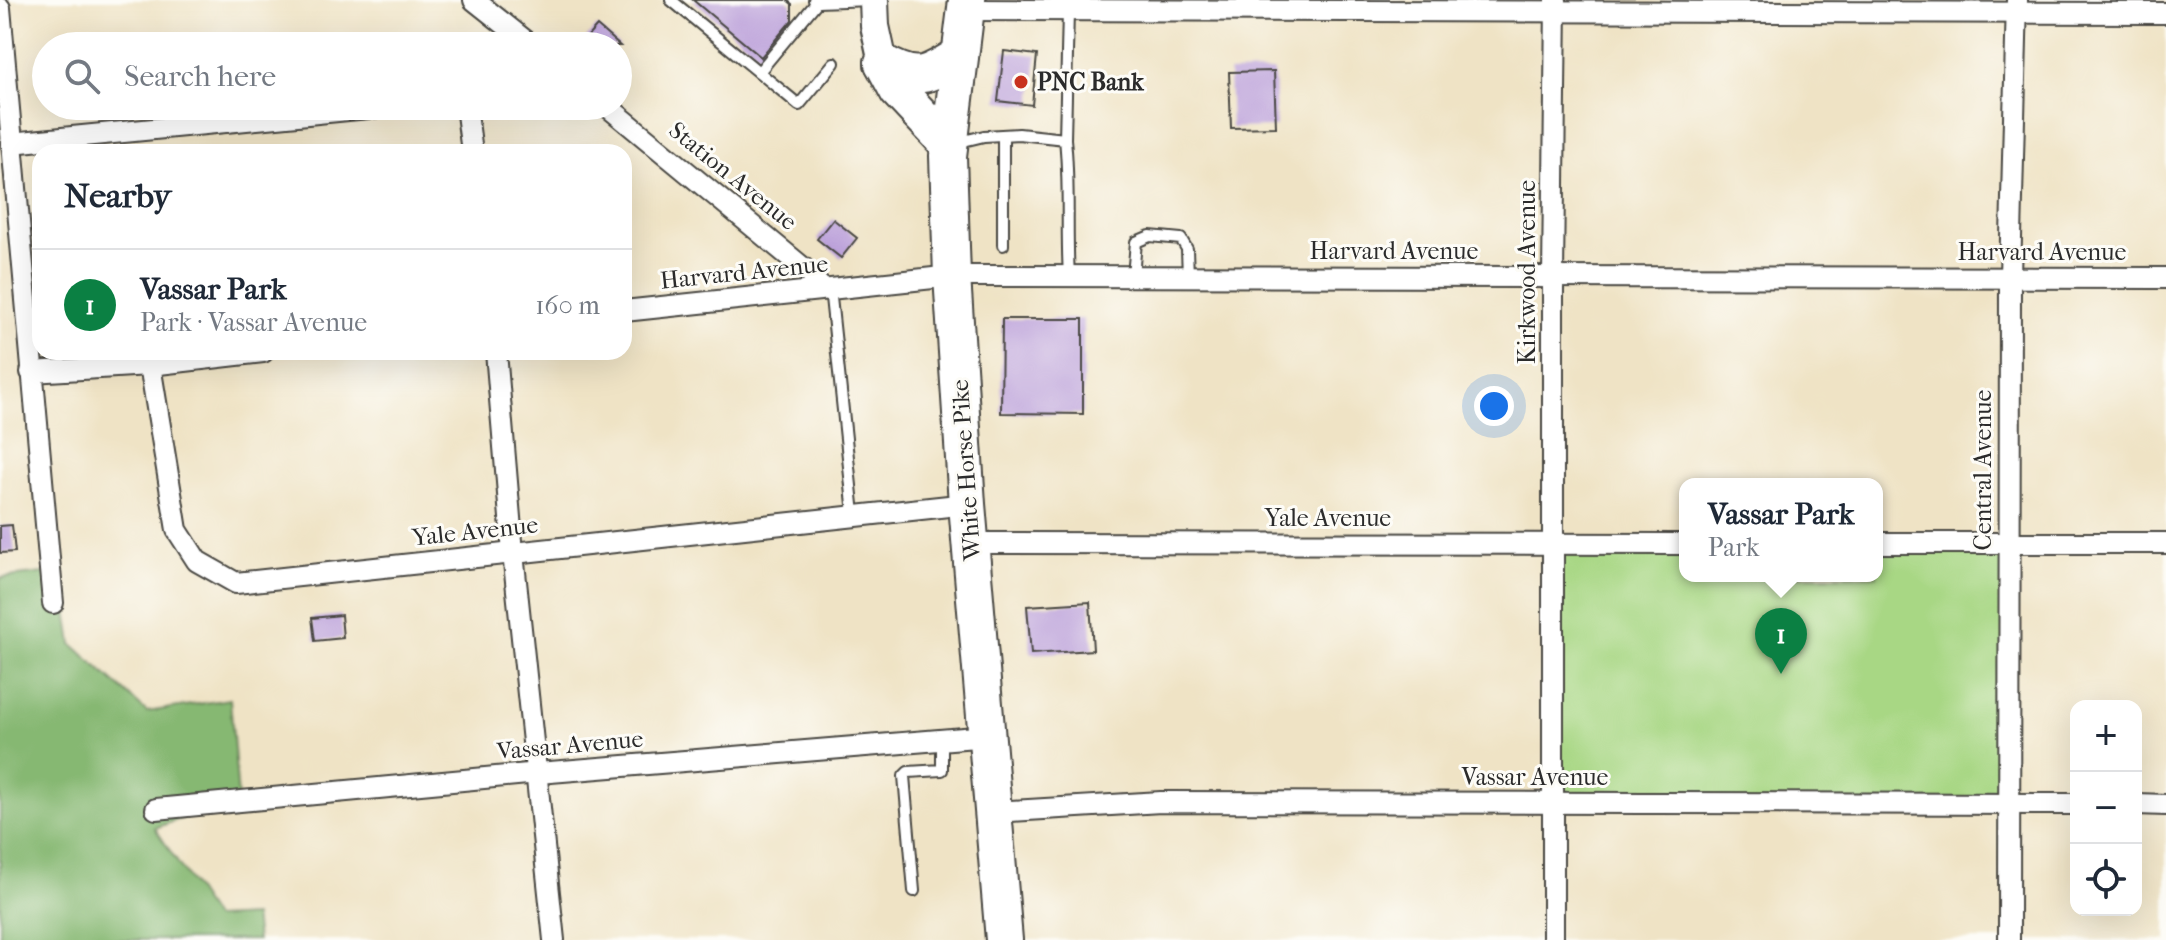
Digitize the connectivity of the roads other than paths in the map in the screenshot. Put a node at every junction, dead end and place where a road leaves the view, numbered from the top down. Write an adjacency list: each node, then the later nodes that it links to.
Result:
1 (474, 0): 12 (street)
2 (671, 0): 16 (lane)
3 (874, 0): 4 (lane); 15 (street)
4 (816, 1): 16 (lane)
5 (966, 5): 10 (street); 13 (highway, White Horse Pike)
6 (1098, 6): 8 (street); 10 (street)
7 (2017, 6): 8 (street); 11 (street); 31 (street, Central Avenue)
8 (1556, 7): 30 (street, Kirkwood Avenue)
9 (0, 8): 22 (street)
10 (1068, 11): 21 (lane)
11 (2166, 13)
12 (514, 32)
13 (960, 55): 15 (highway); 24 (highway, White Horse Pike)
14 (834, 63): 16 (lane)
15 (883, 63): 24 (highway)
16 (759, 72)
17 (246, 120): 22 (street)
18 (468, 120): 23 (street)
19 (624, 120): 33 (street, Station Avenue)
20 (1003, 135): 21 (lane); 24 (lane); 25 (lane)
21 (1065, 139): 27 (lane)
22 (11, 143): 38 (street)
23 (471, 144)
24 (949, 145): 26 (highway, White Horse Pike)
25 (1003, 245)
26 (952, 276): 27 (street, Harvard Avenue); 33 (street, Harvard Avenue); 39 (highway, White Horse Pike)
27 (1069, 276): 28 (street, Harvard Avenue)
28 (1133, 276): 29 (street, Harvard Avenue); 29 (lane)
29 (1188, 276): 30 (street, Harvard Avenue)
30 (1553, 277): 31 (street, Harvard Avenue); 46 (street, Kirkwood Avenue)
31 (2010, 277): 32 (street, Harvard Avenue); 43 (street, Central Avenue)
32 (2166, 278)
33 (826, 289): 34 (street, Harvard Avenue); 40 (lane)
34 (632, 310)
35 (193, 360): 37 (street)
36 (497, 360): 47 (street)
37 (150, 365): 38 (street); 47 (street, Yale Avenue)
38 (31, 372): 48 (street)
39 (967, 504): 40 (street, Yale Avenue); 41 (highway, White Horse Pike)
40 (854, 514): 47 (street, Yale Avenue)
41 (971, 543): 46 (street, Yale Avenue); 49 (highway, White Horse Pike)
42 (1883, 543): 43 (street)
43 (2008, 543): 44 (street); 53 (street, Central Avenue)
44 (2166, 543)
45 (1679, 544): 46 (street, Yale Avenue)
46 (1552, 545): 52 (street, Kirkwood Avenue)
47 (513, 553): 51 (street)
48 (53, 603)
49 (988, 736): 50 (street, Vassar Avenue); 58 (highway, White Horse Pike)
50 (942, 740): 51 (street, Vassar Avenue); 59 (lane)
51 (538, 773): 57 (street, Vassar Avenue); 60 (street)
52 (1553, 803): 53 (street, Vassar Avenue); 58 (street, Vassar Avenue); 62 (street, Kirkwood Avenue)
53 (2010, 804): 54 (street, Vassar Avenue); 63 (street, Central Avenue)
54 (2070, 804)
55 (2142, 804): 56 (street)
56 (2166, 805)
57 (156, 809)
58 (993, 812): 61 (highway, White Horse Pike)
59 (914, 891)
60 (554, 940)
61 (1004, 940)
62 (1553, 940)
63 (2009, 940)

